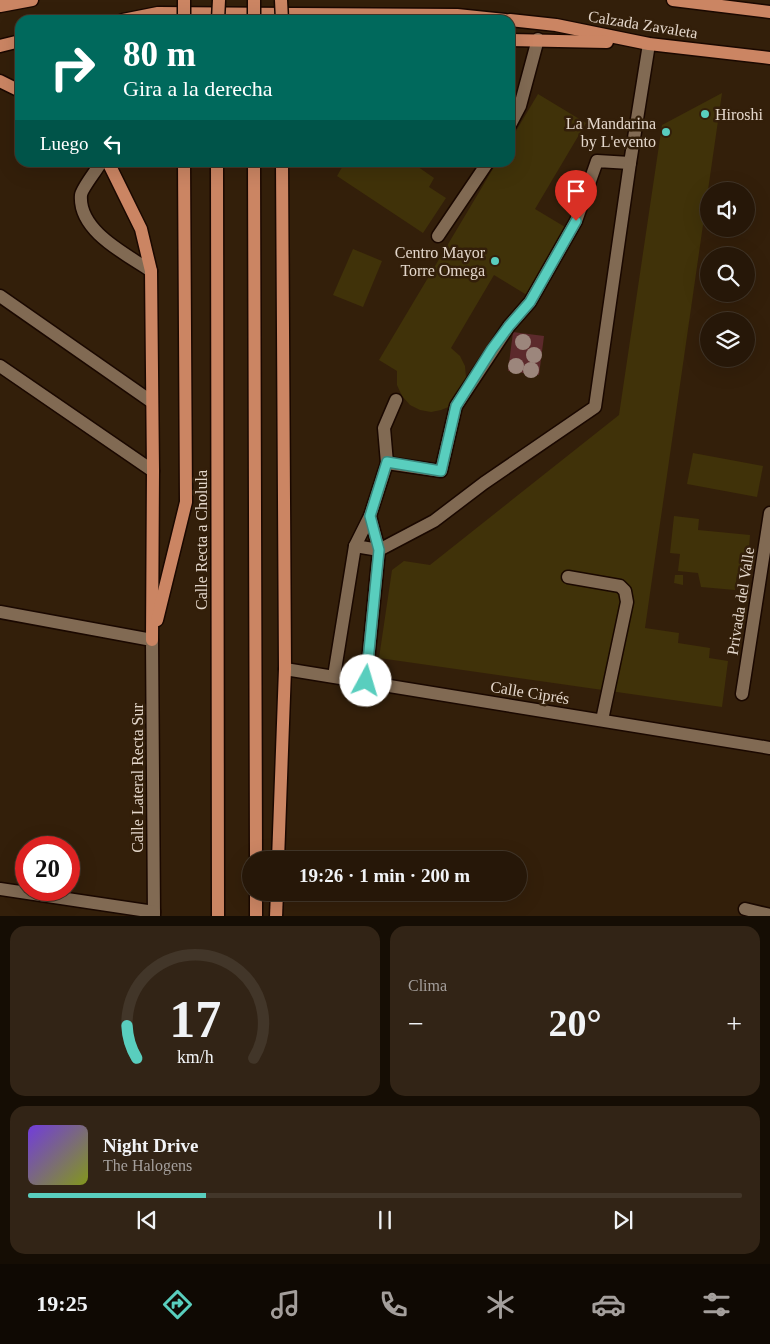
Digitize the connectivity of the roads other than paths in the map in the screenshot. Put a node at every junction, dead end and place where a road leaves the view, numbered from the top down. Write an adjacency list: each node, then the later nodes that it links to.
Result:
1 (32, 0): 7 (main road)
2 (184, 0): 10 (main road, bridge)
3 (219, 0): 11 (main road, bridge)
4 (254, 0): 12 (main road, bridge)
5 (281, 0): 13 (main road, bridge)
6 (673, 0): 8 (main road, Calzada Zavaleta)
7 (0, 6)
8 (770, 12)
9 (148, 15): 14 (main road)
10 (184, 15)
11 (218, 15)
12 (254, 15)
13 (282, 15)
14 (457, 15)
15 (515, 21): 19 (main road, Calzada Zavaleta)
16 (538, 39): 17 (main road); 19 (main road); 24 (street)
17 (515, 40)
18 (15, 42): 20 (main road)
19 (646, 44): 21 (main road, Calzada Zavaleta); 25 (street)
20 (0, 46)
21 (770, 58)
22 (1, 81): 23 (main road)
23 (15, 88)
24 (515, 116)
25 (630, 163): 41 (street); 46 (street)
26 (98, 167): 36 (street)
27 (110, 167): 36 (main road)
28 (184, 167): 49 (main road)
29 (218, 167): 65 (main road, Calle Recta a Cholula)
30 (254, 167): 56 (main road)
31 (282, 167): 34 (main road)
32 (288, 167): 34 (main road)
33 (485, 167): 35 (street)
34 (282, 179): 50 (main road)
35 (438, 236)
36 (151, 271): 40 (main road)
37 (0, 296): 40 (street)
38 (0, 366): 42 (street)
39 (396, 400): 41 (street)
40 (152, 402): 42 (main road)
41 (387, 462): 44 (street)
42 (153, 471): 49 (main road)
43 (770, 513): 53 (street, Privada del Valle)
44 (370, 516): 45 (street); 46 (street)
45 (354, 546): 46 (street); 51 (street)
46 (379, 550): 52 (street)
47 (568, 577): 54 (street)
48 (0, 612): 49 (street)
49 (152, 640): 63 (street, Calle Lateral Recta Sur)
50 (284, 669): 51 (street, Calle Ciprés); 57 (main road)
51 (334, 676): 52 (street, Calle Ciprés)
52 (366, 681): 54 (street, Calle Ciprés)
53 (742, 694)
54 (602, 720): 55 (street, Calle Ciprés)
55 (770, 748)
56 (256, 851)
57 (278, 851)
58 (0, 889): 62 (street)
59 (256, 901): 66 (main road)
60 (277, 901): 67 (main road)
61 (745, 909): 64 (street)
62 (115, 912): 63 (street)
63 (154, 914)
64 (770, 915)
65 (218, 916)
66 (256, 916)
67 (276, 916)

